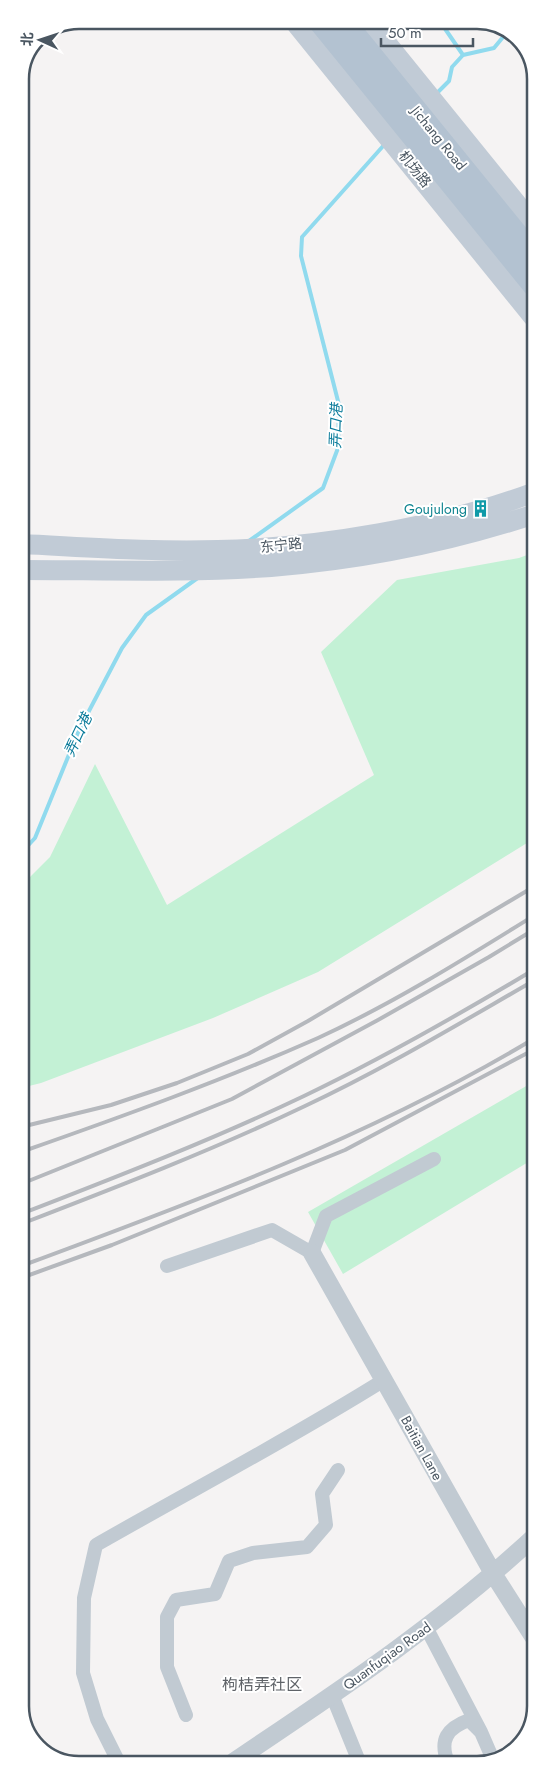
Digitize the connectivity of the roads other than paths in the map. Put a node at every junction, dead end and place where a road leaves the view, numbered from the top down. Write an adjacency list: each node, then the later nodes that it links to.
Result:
1 (304, 29): 5 (main road, 机场路)
2 (323, 29): 5 (main road, 机场路)
3 (349, 29): 6 (main road)
4 (371, 29): 6 (main road, 机场路)
5 (341, 62): 6 (main road, 机场路)
6 (390, 91): 7 (main road, 机场路); 7 (main road, 机场路)
7 (425, 136): 8 (main road, 机场路); 9 (main road, Jichang Road); 9 (main road, 机场路)
8 (527, 219)
9 (519, 267): 10 (main road, 机场路); 11 (main road, 机场路)
10 (527, 277)
11 (527, 294)
12 (527, 495): 14 (main road, 东宁路)
13 (527, 516): 15 (main road, 东宁路)
14 (29, 544)
15 (29, 570)
16 (434, 1159): 17 (street)
17 (312, 1253): 18 (street); 19 (street, Baitian Lane)
18 (168, 1266)
19 (384, 1380): 22 (street, Baitian Lane); 29 (street)
20 (338, 1470): 26 (street)
21 (527, 1544): 22 (street, Quanfuqiao Road)
22 (494, 1575): 23 (street, Baitian Lane); 24 (street, Quanfuqiao Road)
23 (527, 1627)
24 (426, 1629): 25 (street, Quanfuqiao Road); 27 (street)
25 (332, 1695): 30 (street, Quanfuqiao Road); 31 (street)
26 (186, 1714)
27 (481, 1732): 28 (street); 32 (street)
28 (491, 1755)
29 (116, 1756)
30 (242, 1756)
31 (357, 1756)
32 (445, 1756)

